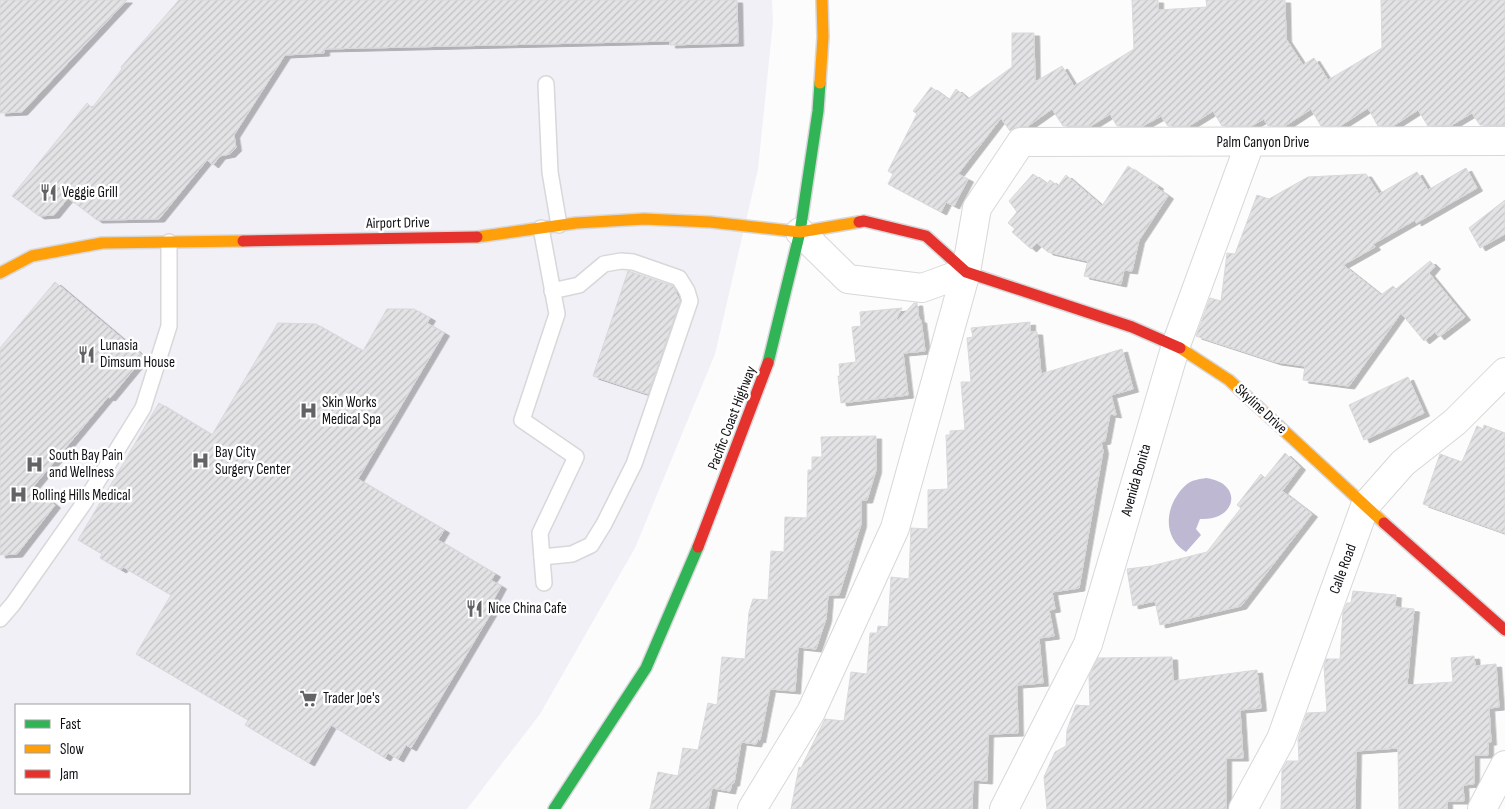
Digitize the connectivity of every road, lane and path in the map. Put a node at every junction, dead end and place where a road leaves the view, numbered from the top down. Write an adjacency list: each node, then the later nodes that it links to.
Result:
1 (822, 0): 7 (main road, Pacific Coast Highway)
2 (546, 84): 5 (lane)
3 (1505, 141): 4 (street, Palm Canyon Drive)
4 (1250, 142): 9 (street, Palm Canyon Drive); 12 (street, Avenida Bonita)
5 (559, 225): 6 (main road, Airport Drive); 7 (main road, Airport Drive)
6 (541, 228): 8 (main road, Airport Drive); 11 (lane)
7 (800, 232): 9 (main road, Skyline Drive); 9 (street); 20 (main road, Pacific Coast Highway)
8 (169, 242): 10 (main road, Airport Drive); 17 (lane)
9 (966, 272): 12 (main road, Skyline Drive); 21 (street)
10 (0, 273)
11 (552, 291): 15 (lane); 15 (lane)
12 (1176, 344): 14 (main road, Skyline Drive); 22 (street, Avenida Bonita)
13 (1505, 372): 14 (street, Calle Road)
14 (1365, 506): 18 (main road, Skyline Drive); 23 (street, Calle Road)
15 (542, 557): 16 (lane)
16 (544, 583)
17 (0, 619)
18 (1505, 630)
19 (1505, 765): 24 (street)
20 (554, 809)
21 (752, 809)
22 (1004, 809)
23 (1243, 809)
24 (1482, 809)

